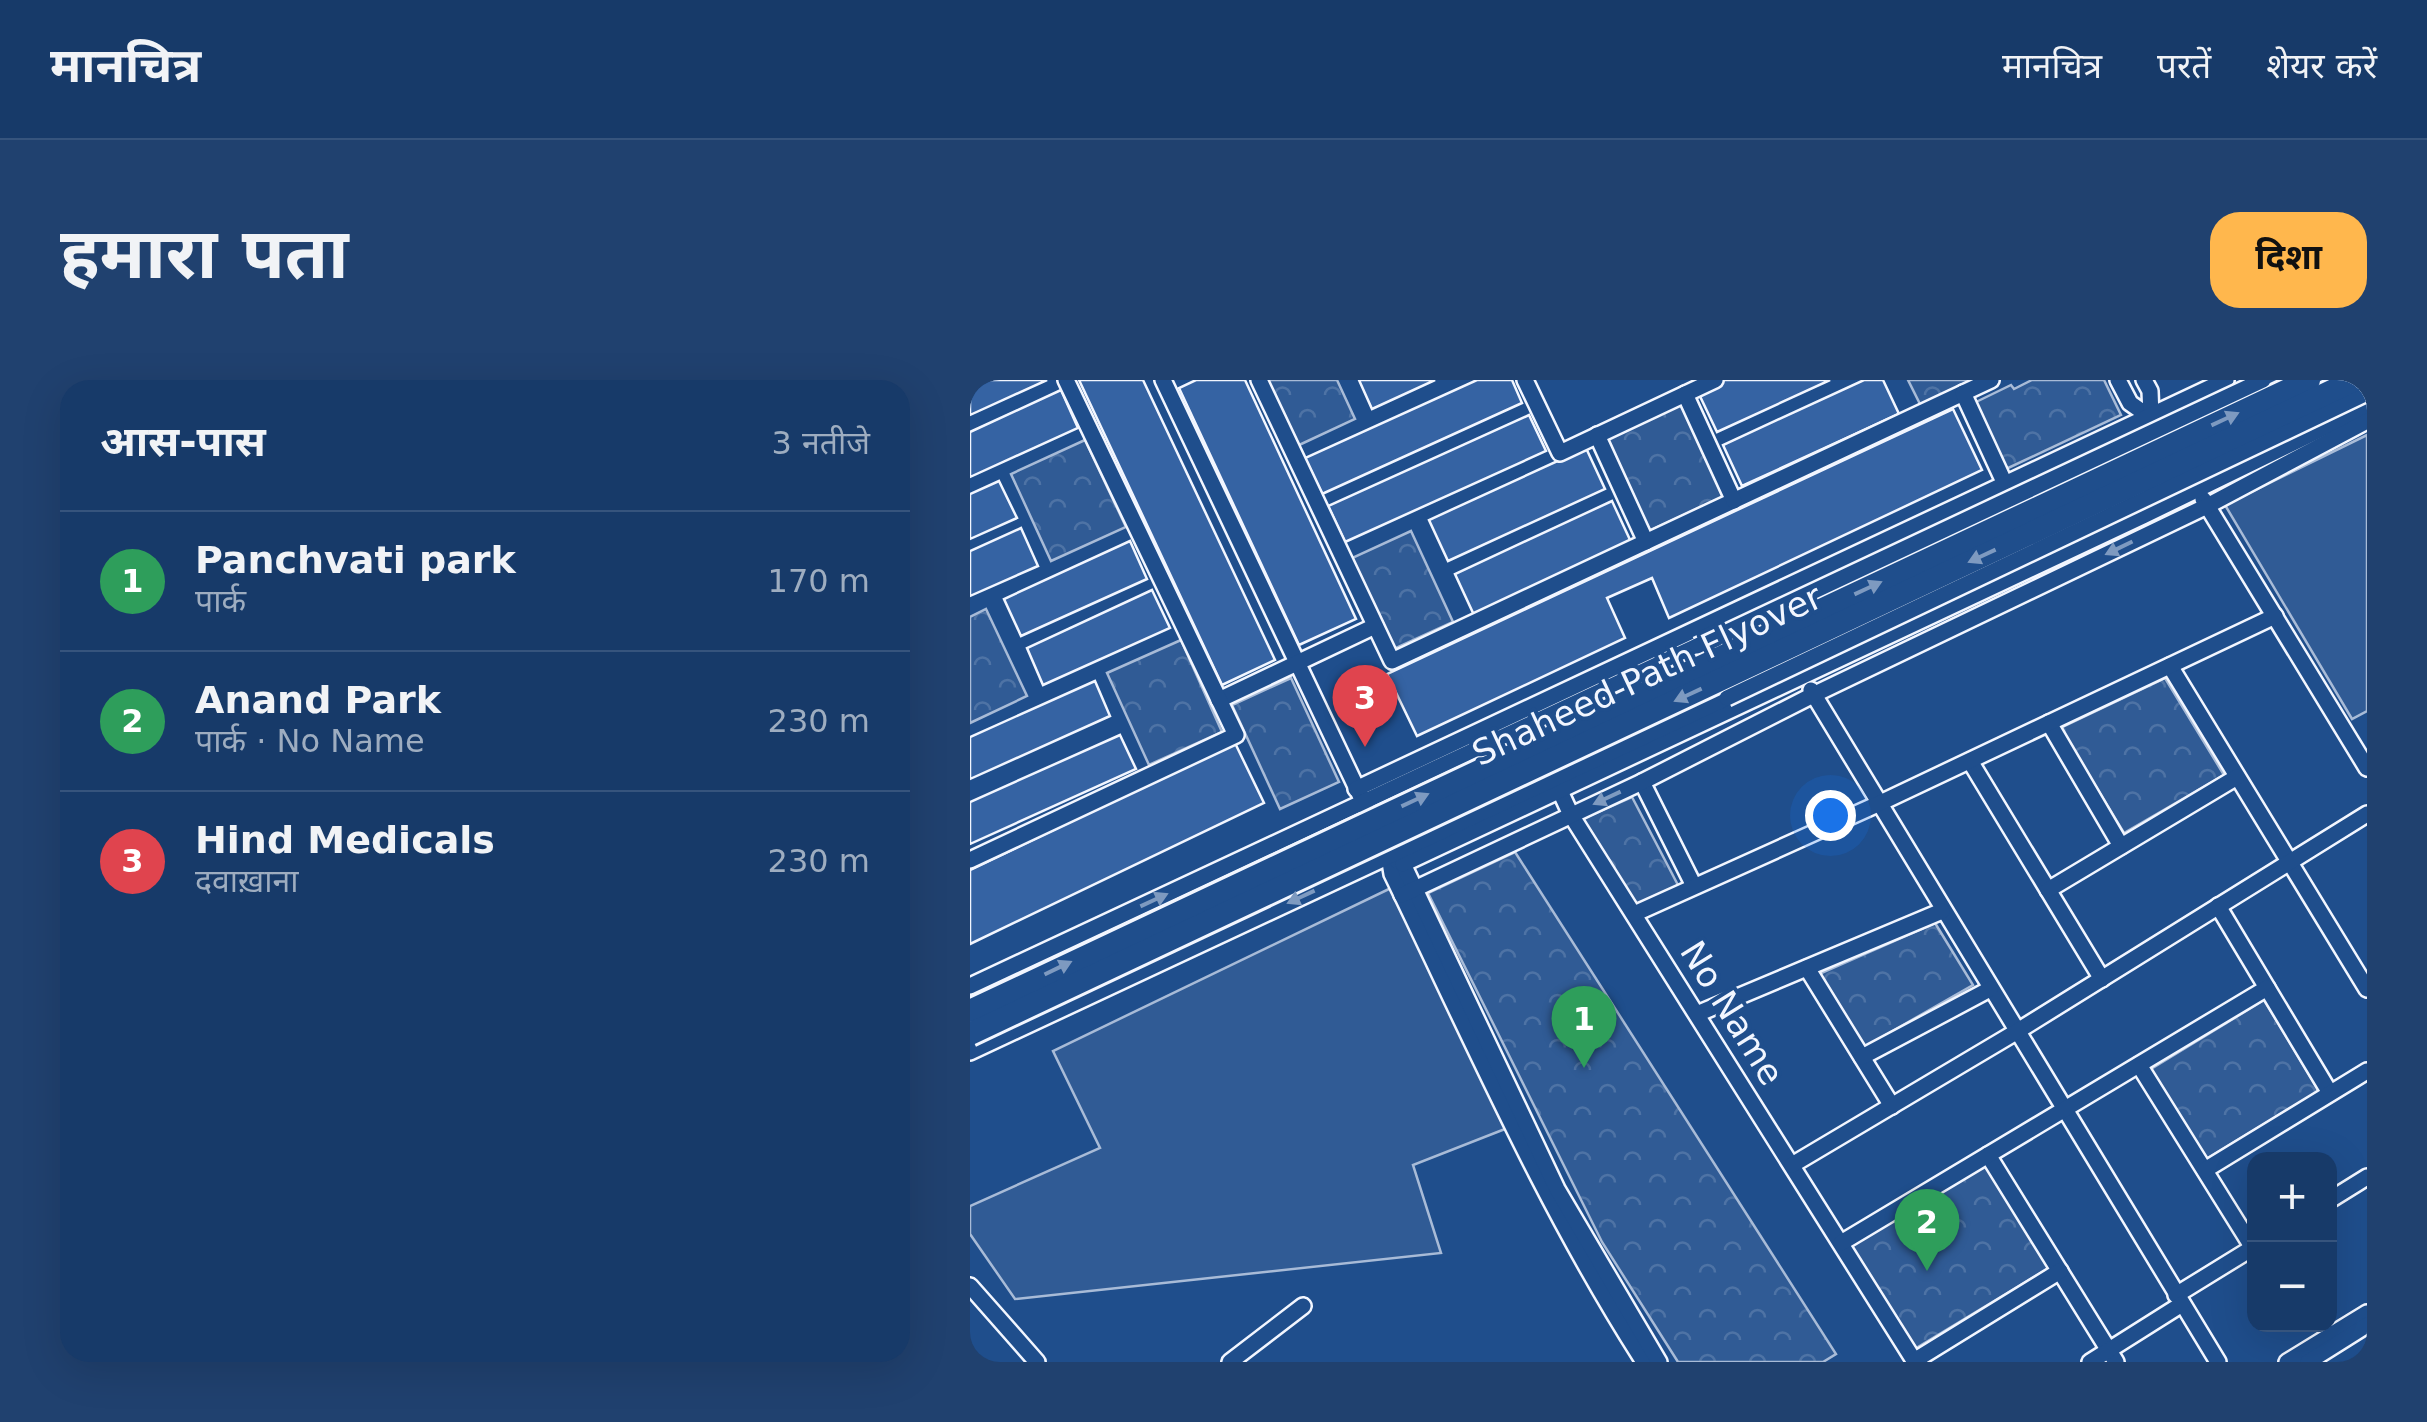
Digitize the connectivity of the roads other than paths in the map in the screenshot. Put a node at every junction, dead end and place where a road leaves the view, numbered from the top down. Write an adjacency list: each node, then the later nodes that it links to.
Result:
1 (1066, 380): 31 (street)
2 (1259, 380): 26 (street)
3 (1526, 380): 19 (street)
4 (1715, 380): 15 (street)
5 (1991, 380): 13 (street)
6 (2118, 380): 17 (street)
7 (2144, 380): 17 (street)
8 (2226, 380): 17 (street)
9 (2263, 380): 38 (street, bridge)
10 (2309, 380): 58 (highway, Shaheed Path Flyover, one-way to 10, bridge)
11 (2355, 380): 61 (highway, Shaheed Path Flyover, one-way to 61, bridge)
12 (1166, 381): 27 (street)
13 (1963, 393): 20 (street); 22 (street)
14 (2367, 393): 44 (street, bridge)
15 (1685, 394): 19 (street); 22 (street)
16 (2367, 407): 21 (street)
17 (2151, 416): 20 (street); 21 (street)
18 (2367, 422): 23 (street)
19 (1597, 435): 24 (street)
20 (2006, 484): 38 (street)
21 (2197, 489): 23 (street); 29 (street)
22 (1734, 501): 24 (street)
23 (2207, 506): 25 (street); 30 (street, one-way to 30)
24 (1646, 542): 26 (street)
25 (2274, 616): 28 (street); 34 (street)
26 (1375, 626): 27 (street)
27 (1297, 664): 31 (street); 38 (street)
28 (2170, 666): 32 (street); 35 (street)
29 (1806, 676): 30 (street); 37 (street)
30 (1813, 695): 36 (street); 39 (street)
31 (1219, 700): 43 (street)
32 (2049, 723): 33 (street); 42 (street)
33 (1970, 761): 39 (street); 47 (street)
34 (2367, 768)
35 (2237, 777): 42 (street); 45 (street)
36 (1642, 782): 41 (street, one-way to 41); 46 (street)
37 (1560, 791): 41 (street, No Name); 44 (street)
38 (1359, 796): 44 (street); 54 (street, one-way to 38)
39 (1878, 804): 46 (street); 50 (street)
40 (2367, 814): 45 (street)
41 (1571, 815): 48 (street); 51 (street, No Name)
42 (2122, 846): 47 (street)
43 (970, 860)
44 (1396, 860): 48 (street); 62 (street, one-way to 62)
45 (2289, 863): 49 (street); 57 (street)
46 (1694, 886): 51 (street)
47 (2048, 890): 53 (street)
48 (1408, 892): 89 (street); 90 (street)
49 (2218, 906): 53 (street); 56 (street)
50 (1942, 911): 52 (street); 55 (street)
51 (1634, 914): 59 (street, No Name)
52 (1807, 968): 59 (street); 63 (street)
53 (2102, 979): 60 (street)
54 (970, 986)
55 (1990, 988): 60 (street); 63 (street)
56 (2267, 988): 64 (street); 66 (street)
57 (2367, 989)
58 (970, 1011)
59 (1697, 1014): 70 (street, No Name)
60 (2016, 1032): 67 (street); 68 (street)
61 (970, 1034)
62 (970, 1052)
63 (1862, 1057): 67 (street)
64 (2139, 1065): 68 (street); 71 (street)
65 (2367, 1071): 66 (street)
66 (2330, 1094): 71 (street)
67 (1892, 1106): 70 (street)
68 (2063, 1110): 69 (street); 79 (street)
69 (1988, 1156): 75 (street); 77 (street)
70 (1792, 1165): 75 (street, No Name)
71 (2204, 1170): 74 (street)
72 (2367, 1177): 73 (street)
73 (2337, 1196)
74 (2251, 1242)
75 (1841, 1244): 85 (street, No Name)
76 (2247, 1252): 79 (street)
77 (2060, 1270): 84 (street); 85 (street)
78 (970, 1286): 86 (street)
79 (2179, 1300): 84 (street); 92 (street)
80 (1303, 1306): 83 (street)
81 (2367, 1313): 93 (street)
82 (2367, 1325): 94 (street)
83 (1247, 1349): 87 (street); 88 (street)
84 (2113, 1356): 91 (street)
85 (1914, 1361)
86 (1037, 1362)
87 (1230, 1362)
88 (1258, 1362)
89 (1644, 1362)
90 (1659, 1362)
91 (2090, 1362)
92 (2218, 1362)
93 (2287, 1362)
94 (2308, 1362)

